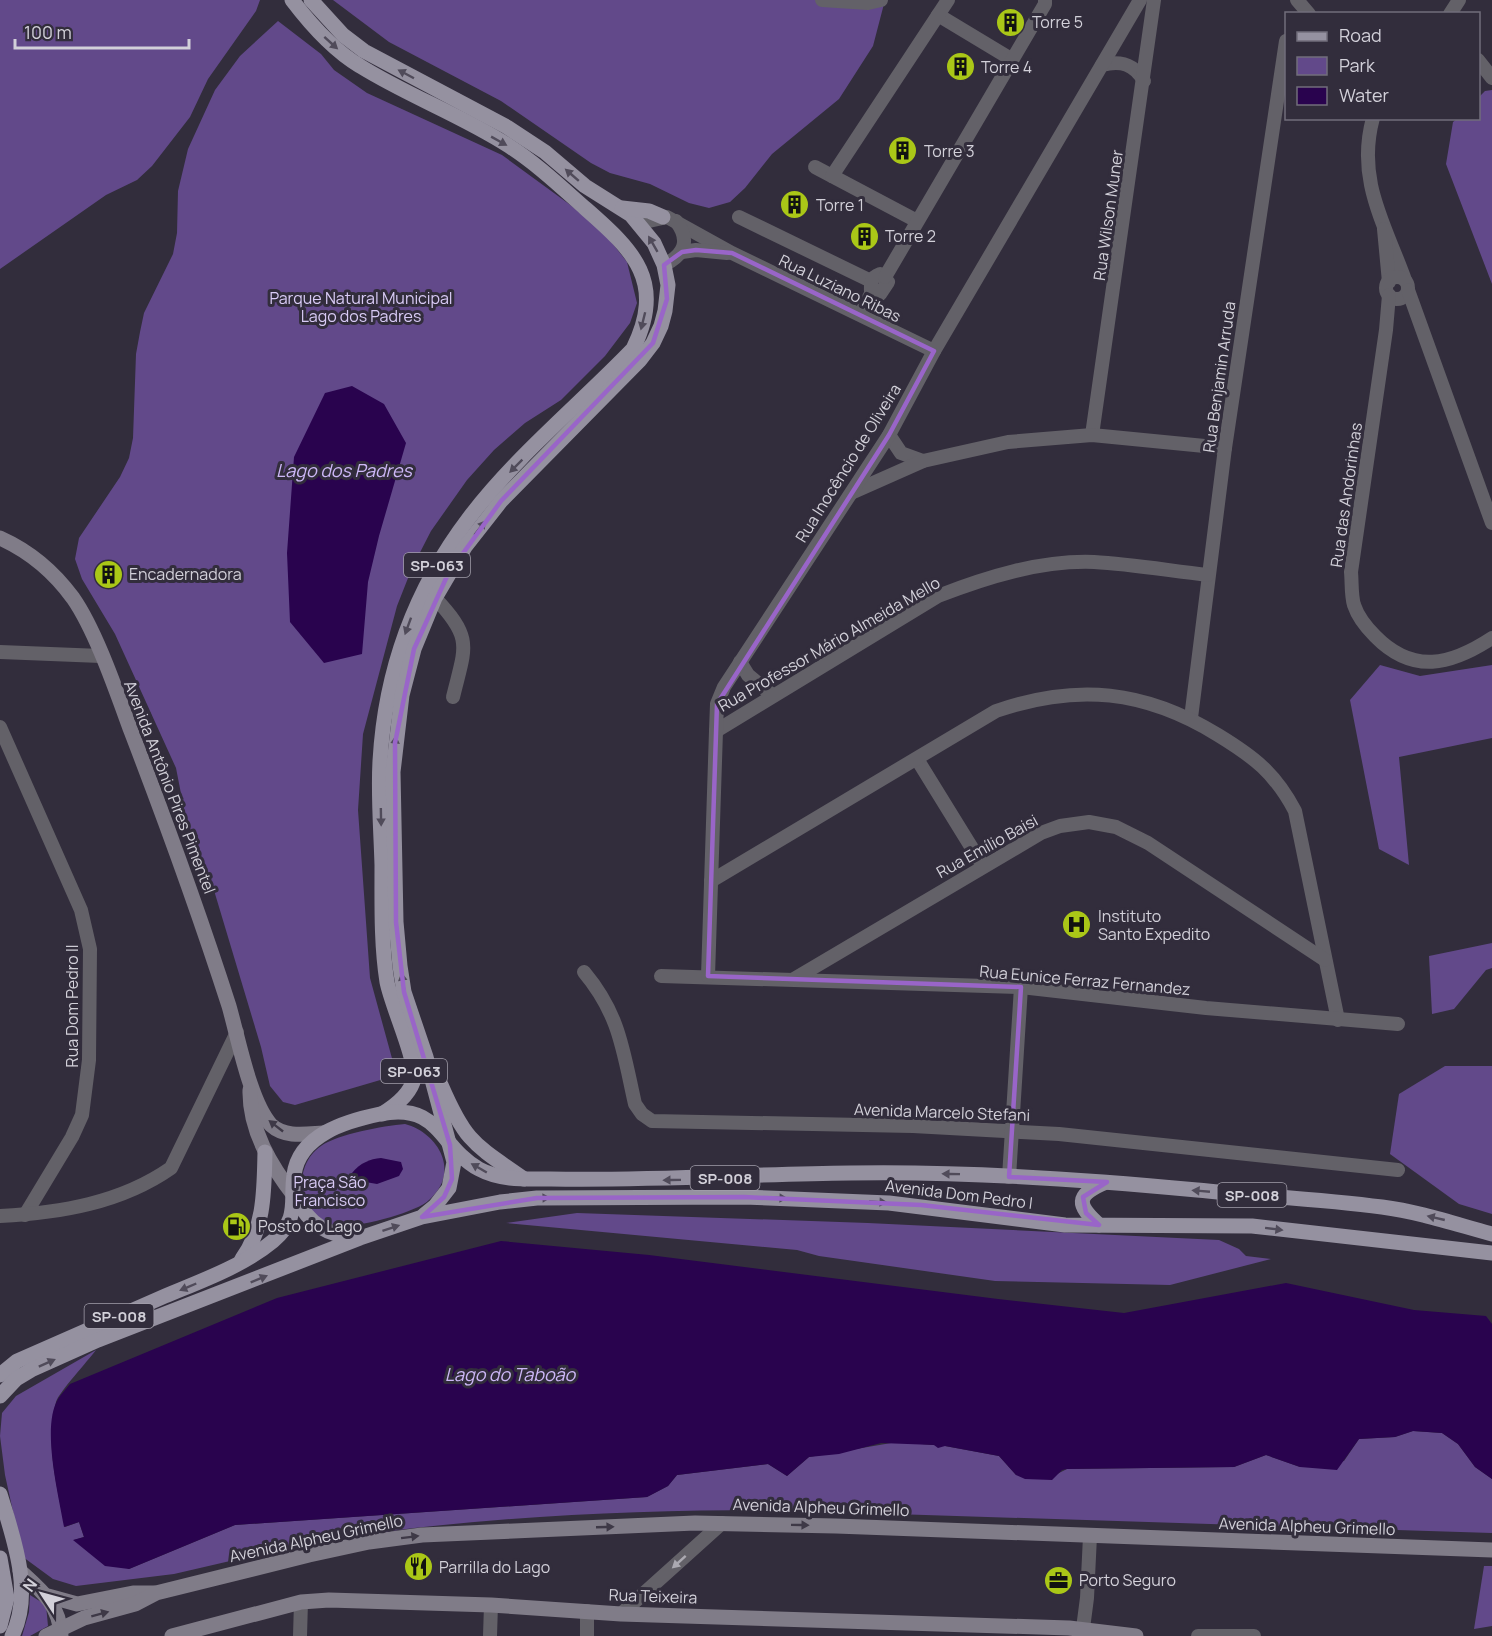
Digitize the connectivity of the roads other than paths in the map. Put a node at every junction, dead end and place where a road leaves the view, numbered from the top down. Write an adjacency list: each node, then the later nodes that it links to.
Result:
1 (292, 0): 24 (main road, SP-063, one-way to 24)
2 (310, 0): 19 (main road, SP-063, one-way to 2)
3 (822, 0): 4 (street)
4 (881, 0)
5 (948, 0): 9 (street)
6 (1045, 0): 11 (street)
7 (1140, 0): 13 (street, Rua Inocêncio de Oliveira)
8 (1154, 0): 15 (street, Rua Wilson Muner)
9 (938, 15): 11 (street); 18 (street)
10 (1285, 54): 35 (street, Rua Benjamin Arruda)
11 (1011, 59): 22 (street)
12 (1480, 61): 14 (street)
13 (1102, 65): 15 (street); 32 (street, Rua Inocêncio de Oliveira)
14 (1492, 78)
15 (1144, 81): 34 (street, Rua Wilson Muner)
16 (1372, 120): 30 (street, Rua das Andorinhas)
17 (815, 167): 18 (street)
18 (832, 176): 22 (street)
19 (620, 207): 21 (main road); 23 (main road, SP-063)
20 (739, 218): 29 (street)
21 (670, 219): 23 (street); 25 (street); 26 (street, Rua Luziano Ribas)
22 (917, 221): 29 (street)
23 (640, 223): 24 (main road); 28 (main road, SP-063, one-way to 23)
24 (626, 245): 27 (main road, SP-063)
25 (682, 252): 26 (street, Rua Luziano Ribas); 28 (street)
26 (732, 253): 31 (street, Rua Luziano Ribas)
27 (638, 264): 28 (main road); 65 (main road, SP-063, one-way to 65)
28 (664, 265): 41 (main road, SP-063, one-way to 28)
29 (878, 279): 31 (street)
30 (1398, 291): 38 (street, Rua das Andorinhas); 42 (street, Rua das Andorinhas)
31 (862, 311): 32 (street, Rua Luziano Ribas)
32 (934, 351): 33 (street, Rua Inocêncio de Oliveira)
33 (889, 435): 36 (street); 37 (street, Rua Inocêncio de Oliveira)
34 (1092, 435): 35 (street); 36 (street)
35 (1225, 448): 40 (street, Rua Benjamin Arruda)
36 (923, 461): 37 (street)
37 (853, 492): 45 (street, Rua Inocêncio de Oliveira)
38 (1492, 523)
39 (0, 538): 44 (street, Avenida Antônio Pires Pimentel)
40 (1208, 575): 46 (street, Rua Professor Mário Almeida Mello); 48 (street, Rua Benjamin Arruda)
41 (435, 598): 47 (street); 63 (main road, SP-063, one-way to 41)
42 (1492, 638)
43 (0, 652): 44 (street)
44 (101, 656): 62 (street, Avenida Antônio Pires Pimentel)
45 (740, 662): 46 (street); 50 (street, Rua Inocêncio de Oliveira)
46 (771, 695): 50 (street, Rua Professor Mário Almeida Mello)
47 (453, 697)
48 (1191, 718): 51 (street); 54 (street)
49 (0, 727): 75 (street, Rua Dom Pedro II)
50 (716, 731): 53 (street, Rua Inocêncio de Oliveira)
51 (917, 759): 52 (street); 53 (street)
52 (982, 866): 54 (street, Rua Emílio Baisi); 58 (street, Rua Emílio Baisi)
53 (711, 881): 57 (street, Rua Inocêncio de Oliveira)
54 (1325, 960): 60 (street)
55 (584, 972): 66 (street, Avenida Marcelo Stefani)
56 (661, 976): 57 (street, Rua Eunice Ferraz Fernandez)
57 (708, 976): 58 (street, Rua Eunice Ferraz Fernandez)
58 (794, 979): 59 (street, Rua Eunice Ferraz Fernandez)
59 (1021, 987): 60 (street, Rua Eunice Ferraz Fernandez); 66 (street)
60 (1338, 1020): 61 (street, Rua Eunice Ferraz Fernandez)
61 (1398, 1024)
62 (237, 1032): 64 (street, Avenida Antônio Pires Pimentel); 75 (street)
63 (426, 1057): 68 (main road, SP-063); 72 (main road)
64 (250, 1084): 67 (street, Avenida Antônio Pires Pimentel, one-way to 64); 69 (street, Avenida Antônio Pires Pimentel)
65 (382, 1114): 67 (main road, Avenida Dom Pedro I / SP-008); 68 (main road, Avenida Dom Pedro I / SP-008)
66 (1013, 1131): 70 (street, Avenida Marcelo Stefani); 71 (street)
67 (323, 1133): 74 (main road, Avenida Dom Pedro I / SP-008)
68 (450, 1145): 72 (main road, Avenida Dom Pedro I / SP-008, one-way to 68); 77 (main road, Avenida Dom Pedro I / SP-063)
69 (265, 1152): 74 (street, Avenida Antônio Pires Pimentel); 82 (main road)
70 (1398, 1170)
71 (1009, 1177): 72 (main road, Avenida Dom Pedro I / SP-008, one-way to 72); 73 (main road, Avenida Dom Pedro I / SP-008)
72 (524, 1179)
73 (1107, 1182): 78 (main road); 79 (main road, Avenida Dom Pedro I / SP-008, one-way to 73)
74 (295, 1197): 80 (main road, Avenida Dom Pedro I); 82 (main road, Avenida Dom Pedro I / SP-008)
75 (25, 1215): 76 (street)
76 (0, 1216)
77 (422, 1217): 78 (main road, Avenida Dom Pedro I / SP-008, one-way to 78); 80 (main road, Avenida Dom Pedro I / SP-008, one-way to 77)
78 (1099, 1225): 81 (main road, Avenida Dom Pedro I / SP-008, one-way to 81)
79 (1492, 1234)
80 (360, 1238): 86 (main road, Avenida Dom Pedro I / SP-008, one-way to 80)
81 (1492, 1253)
82 (241, 1261): 83 (main road, Avenida Dom Pedro I / SP-008, one-way to 83)
83 (17, 1361): 84 (street); 85 (main road, Avenida Dom Pedro I / SP-008)
84 (0, 1368)
85 (0, 1375)
86 (0, 1396)
87 (0, 1494): 92 (main road)
88 (722, 1523): 89 (street, Avenida Alpheu Grimello, one-way to 89); 93 (street, Avenida Alpheu Grimello, one-way to 88); 99 (street, one-way to 99)
89 (1090, 1536): 90 (street, Avenida Alpheu Grimello); 102 (street)
90 (1492, 1550)
91 (0, 1558): 96 (main road)
92 (20, 1571): 94 (street); 103 (main road)
93 (156, 1593): 94 (street, Avenida Alpheu Grimello); 101 (street, Avenida Alpheu Grimello, one-way to 93)
94 (48, 1596): 101 (street)
95 (301, 1602): 97 (street, Rua Teixeira); 105 (street, Rua Teixeira); 106 (street)
96 (4, 1603): 100 (main road)
97 (491, 1605): 98 (street, Rua Teixeira); 107 (street)
98 (587, 1611): 99 (street, Rua Teixeira); 108 (street)
99 (621, 1614): 102 (street, Rua Teixeira)
100 (0, 1626)
101 (61, 1632): 104 (street, Avenida Alpheu Grimello)
102 (1083, 1633): 109 (street, Rua Teixeira)
103 (12, 1636)
104 (46, 1636)
105 (172, 1636)
106 (300, 1636)
107 (490, 1636)
108 (587, 1636)
109 (1136, 1636)
110 (1198, 1636): 111 (street)
111 (1254, 1636)

